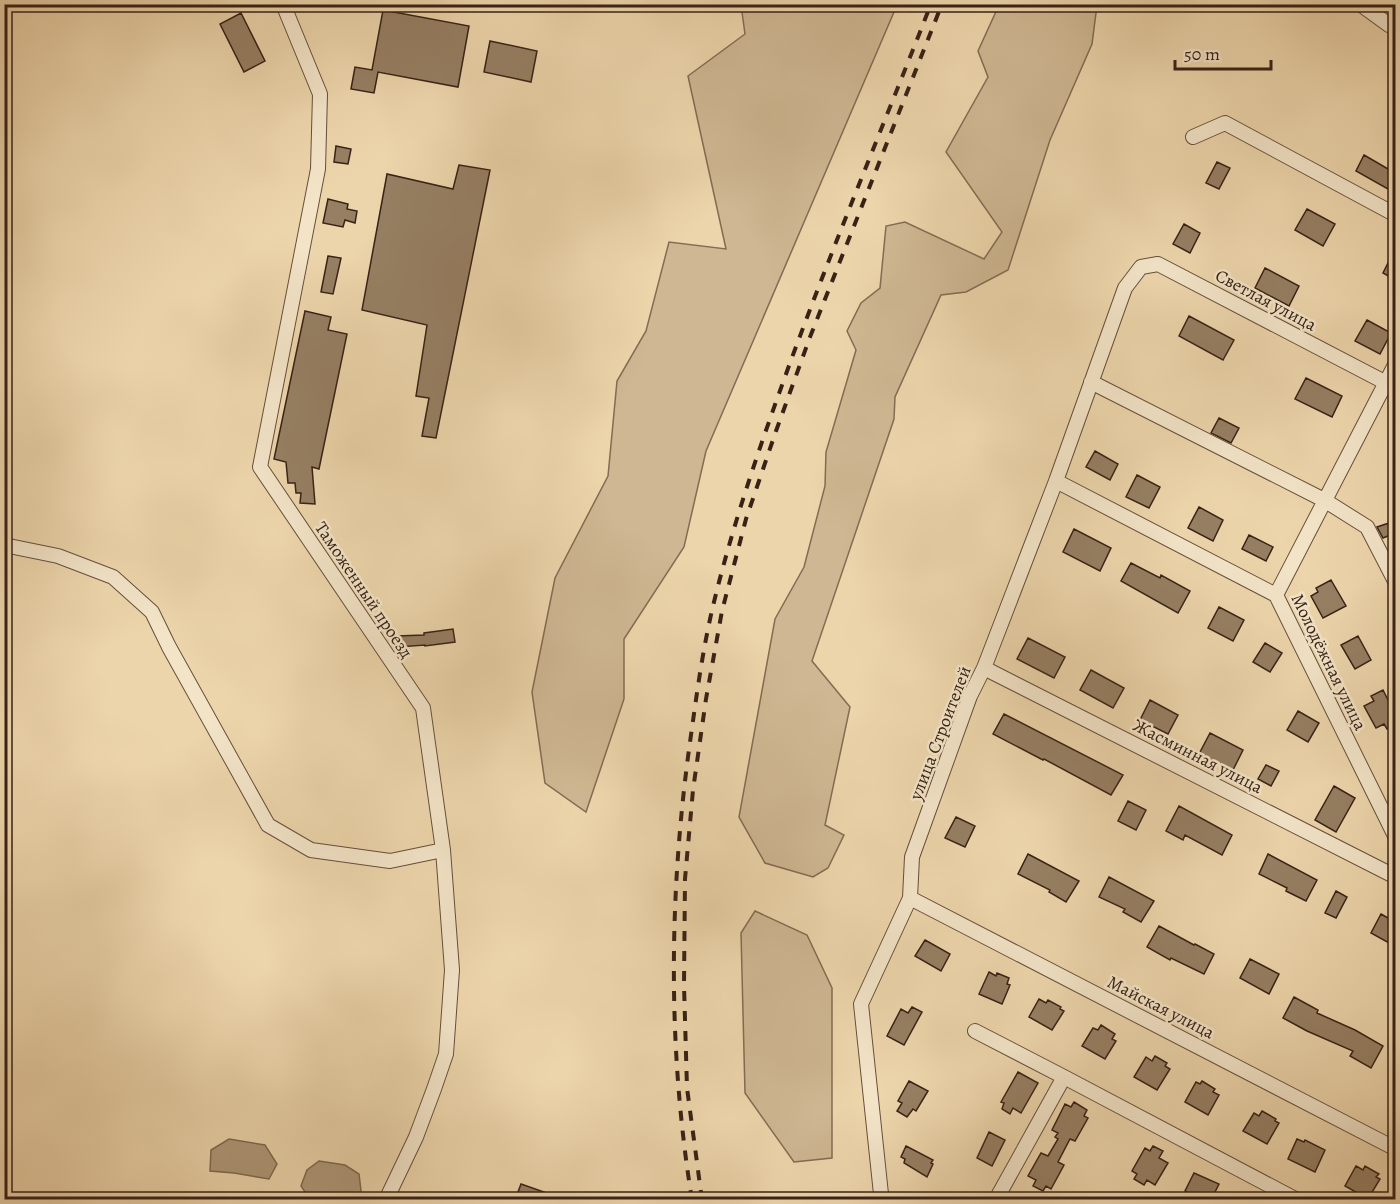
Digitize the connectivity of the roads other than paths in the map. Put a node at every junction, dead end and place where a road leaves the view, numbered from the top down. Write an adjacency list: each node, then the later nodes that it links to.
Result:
1 (283, 4): 17 (street, Таможенный проезд)
2 (1360, 4): 3 (street)
3 (1395, 27)
4 (1193, 136): 5 (street)
5 (1395, 215)
6 (1125, 288): 8 (street, улица Строителей); 9 (street, Светлая улица)
7 (1395, 363): 9 (street)
8 (1091, 382): 10 (street, улица Строителей); 11 (street)
9 (1391, 386): 11 (street)
10 (1056, 481): 14 (street, Молодёжная улица); 15 (street, улица Строителей)
11 (1324, 500): 13 (street); 14 (street)
12 (4, 545): 17 (street)
13 (1395, 584)
14 (1276, 594): 16 (street, Молодёжная улица)
15 (984, 668): 18 (street, Жасминная улица); 19 (street, улица Строителей)
16 (1395, 838)
17 (443, 850): 23 (street, Таможенный проезд)
18 (1395, 877)
19 (910, 898): 22 (street, Майская улица); 24 (street, улица Строителей)
20 (975, 1031): 21 (street)
21 (1064, 1077): 25 (street); 26 (street)
22 (1395, 1149)
23 (386, 1200)
24 (885, 1200)
25 (1005, 1200)
26 (1297, 1200)

